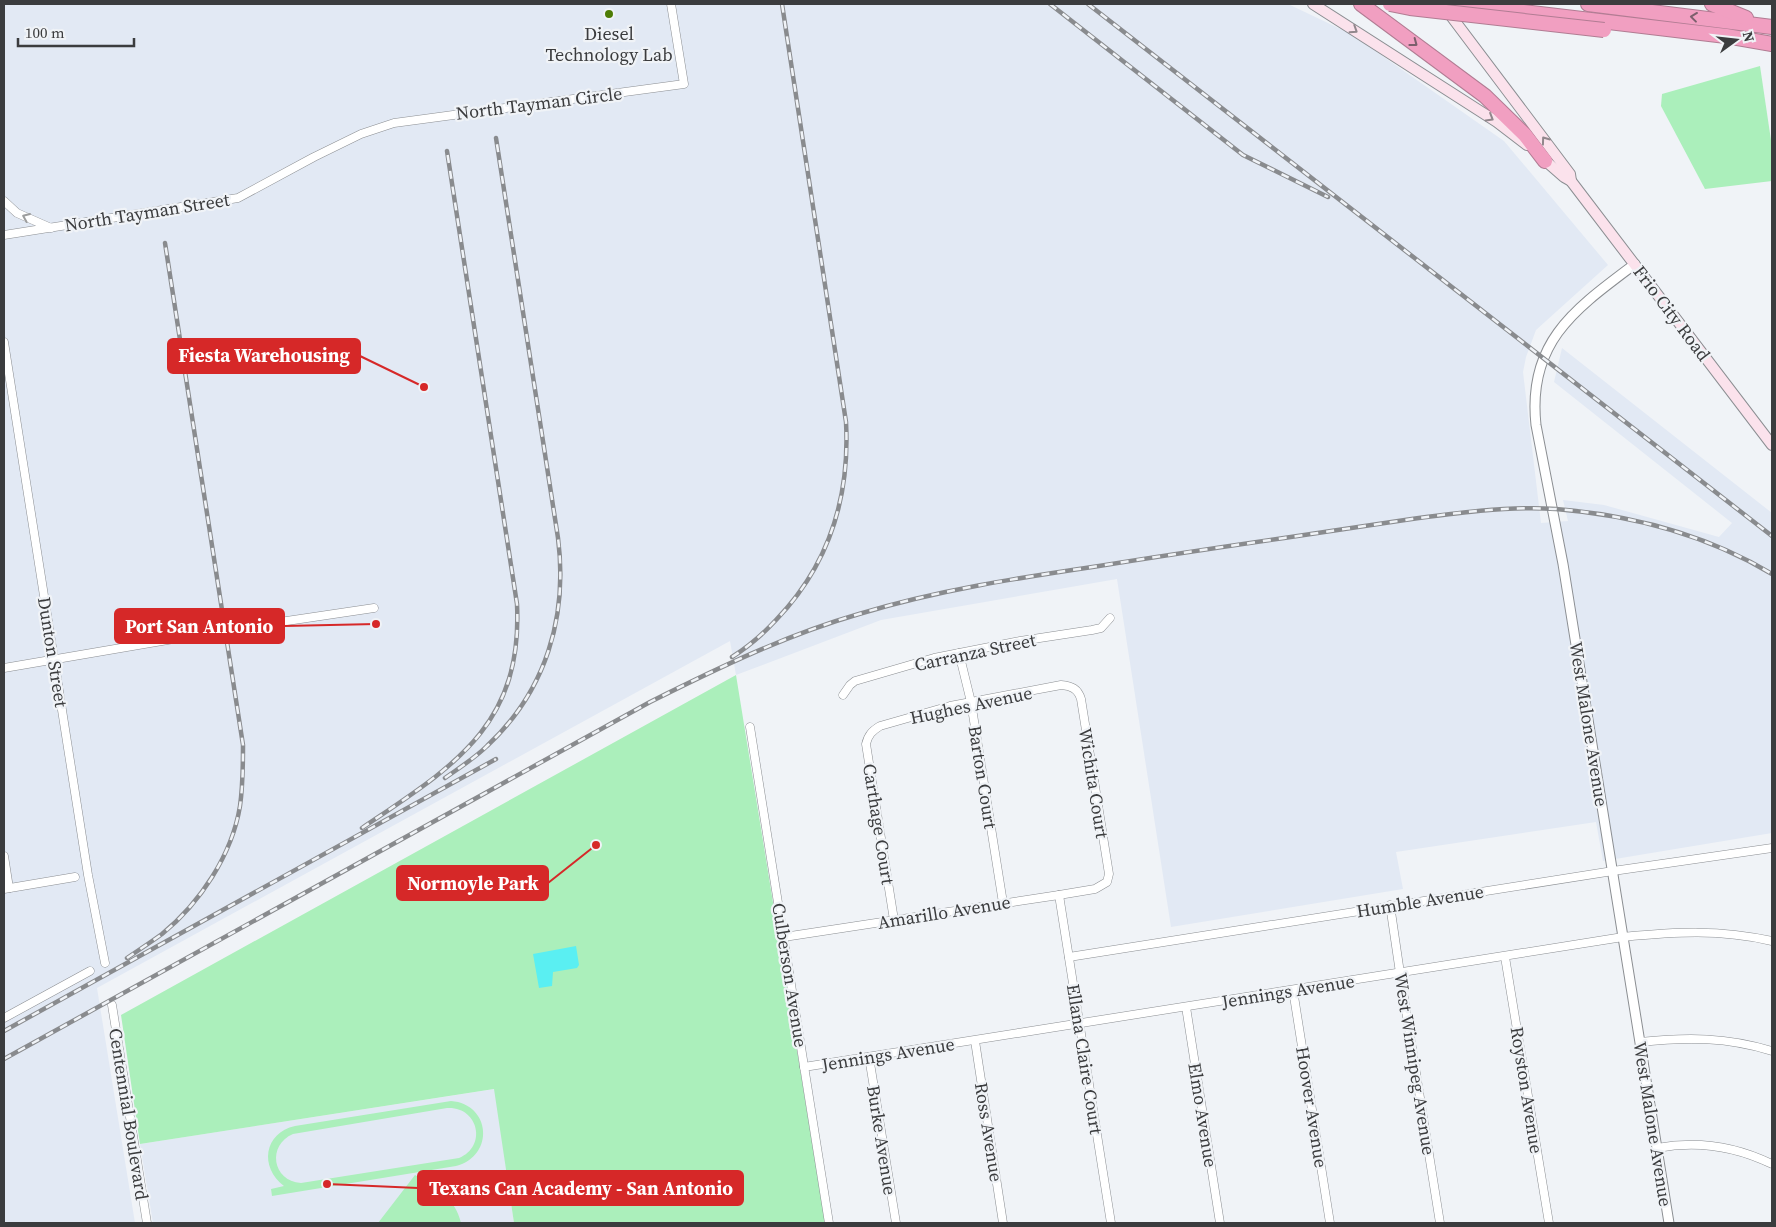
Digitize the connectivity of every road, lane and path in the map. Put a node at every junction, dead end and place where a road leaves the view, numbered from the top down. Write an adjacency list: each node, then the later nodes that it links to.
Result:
1 (671, 4): 12 (street, North Tayman Circle)
2 (1313, 4): 13 (main road, Frio City Road, one-way to 13)
3 (1361, 4): 13 (highway, one-way to 13)
4 (1390, 4): 11 (highway, bridge)
5 (1442, 4): 14 (main road, Frio City Road, one-way to 5)
6 (1457, 4): 10 (highway)
7 (1588, 4): 9 (highway, one-way to 7)
8 (1712, 4): 9 (highway)
9 (1766, 26)
10 (1772, 44)
11 (1772, 52)
12 (394, 123): 16 (street, North Tayman Street)
13 (1545, 161): 14 (main road, Frio City Road)
14 (1571, 181): 18 (main road, Frio City Road)
15 (4, 201): 16 (street, one-way to 15)
16 (51, 228): 17 (street, North Tayman Street)
17 (4, 235)
18 (1635, 264): 20 (main road, Frio City Road); 33 (street, West Malone Avenue)
19 (4, 342): 24 (street, Dunton Street)
20 (1772, 445)
21 (374, 608): 24 (street)
22 (1110, 618): 23 (street, Carranza Street)
23 (959, 653): 27 (street, Carranza Street); 28 (street, Barton Court)
24 (55, 661): 25 (street); 46 (street, Dunton Street)
25 (4, 668)
26 (1069, 686): 28 (street, Hughes Avenue); 35 (street, Wichita Court)
27 (843, 695)
28 (971, 702): 30 (street, Hughes Avenue); 38 (street, Barton Court)
29 (750, 726): 41 (street, Culberson Avenue)
30 (874, 730): 40 (street, Carthage Court)
31 (1772, 848): 33 (street, Humble Avenue)
32 (4, 856): 36 (street)
33 (1613, 871): 39 (street, Humble Avenue); 42 (street, West Malone Avenue)
34 (75, 877): 36 (street)
35 (1104, 885): 37 (street, Amarillo Avenue)
36 (6, 889)
37 (1059, 895): 38 (street, Amarillo Avenue); 44 (street, Ellana Claire Court)
38 (1003, 903): 40 (street, Amarillo Avenue)
39 (1390, 905): 44 (street, Humble Avenue); 48 (street, West Winnipeg Avenue)
40 (894, 920): 41 (street, Amarillo Avenue)
41 (784, 937): 58 (street, Culberson Avenue)
42 (1623, 937): 43 (street, Jennings Avenue); 45 (street, Jennings Avenue); 55 (street, West Malone Avenue)
43 (1772, 941)
44 (1068, 957): 53 (street, Ellana Claire Court)
45 (1506, 957): 48 (street, Jennings Avenue); 69 (street, Royston Avenue)
46 (105, 963)
47 (90, 971): 52 (street)
48 (1400, 974): 49 (street, Jennings Avenue); 68 (street, West Winnipeg Avenue)
49 (1293, 990): 51 (street, Jennings Avenue); 67 (street, Hoover Avenue)
50 (112, 1005): 61 (street, Centennial Boulevard)
51 (1186, 1007): 53 (street, Jennings Avenue); 66 (street, Elmo Avenue)
52 (4, 1018)
53 (1079, 1024): 54 (street, Jennings Avenue); 65 (street, Ellana Claire Court)
54 (975, 1040): 57 (street, Jennings Avenue); 64 (street, Ross Avenue)
55 (1640, 1042): 56 (street); 59 (street, West Malone Avenue)
56 (1772, 1051)
57 (869, 1057): 58 (street, Jennings Avenue); 63 (street, Burke Avenue)
58 (804, 1067): 62 (street, Culberson Avenue)
59 (1657, 1148): 60 (street); 70 (street, West Malone Avenue)
60 (1772, 1164)
61 (146, 1223)
62 (829, 1223)
63 (896, 1223)
64 (1003, 1223)
65 (1111, 1223)
66 (1220, 1223)
67 (1330, 1223)
68 (1440, 1223)
69 (1549, 1223)
70 (1669, 1223)

